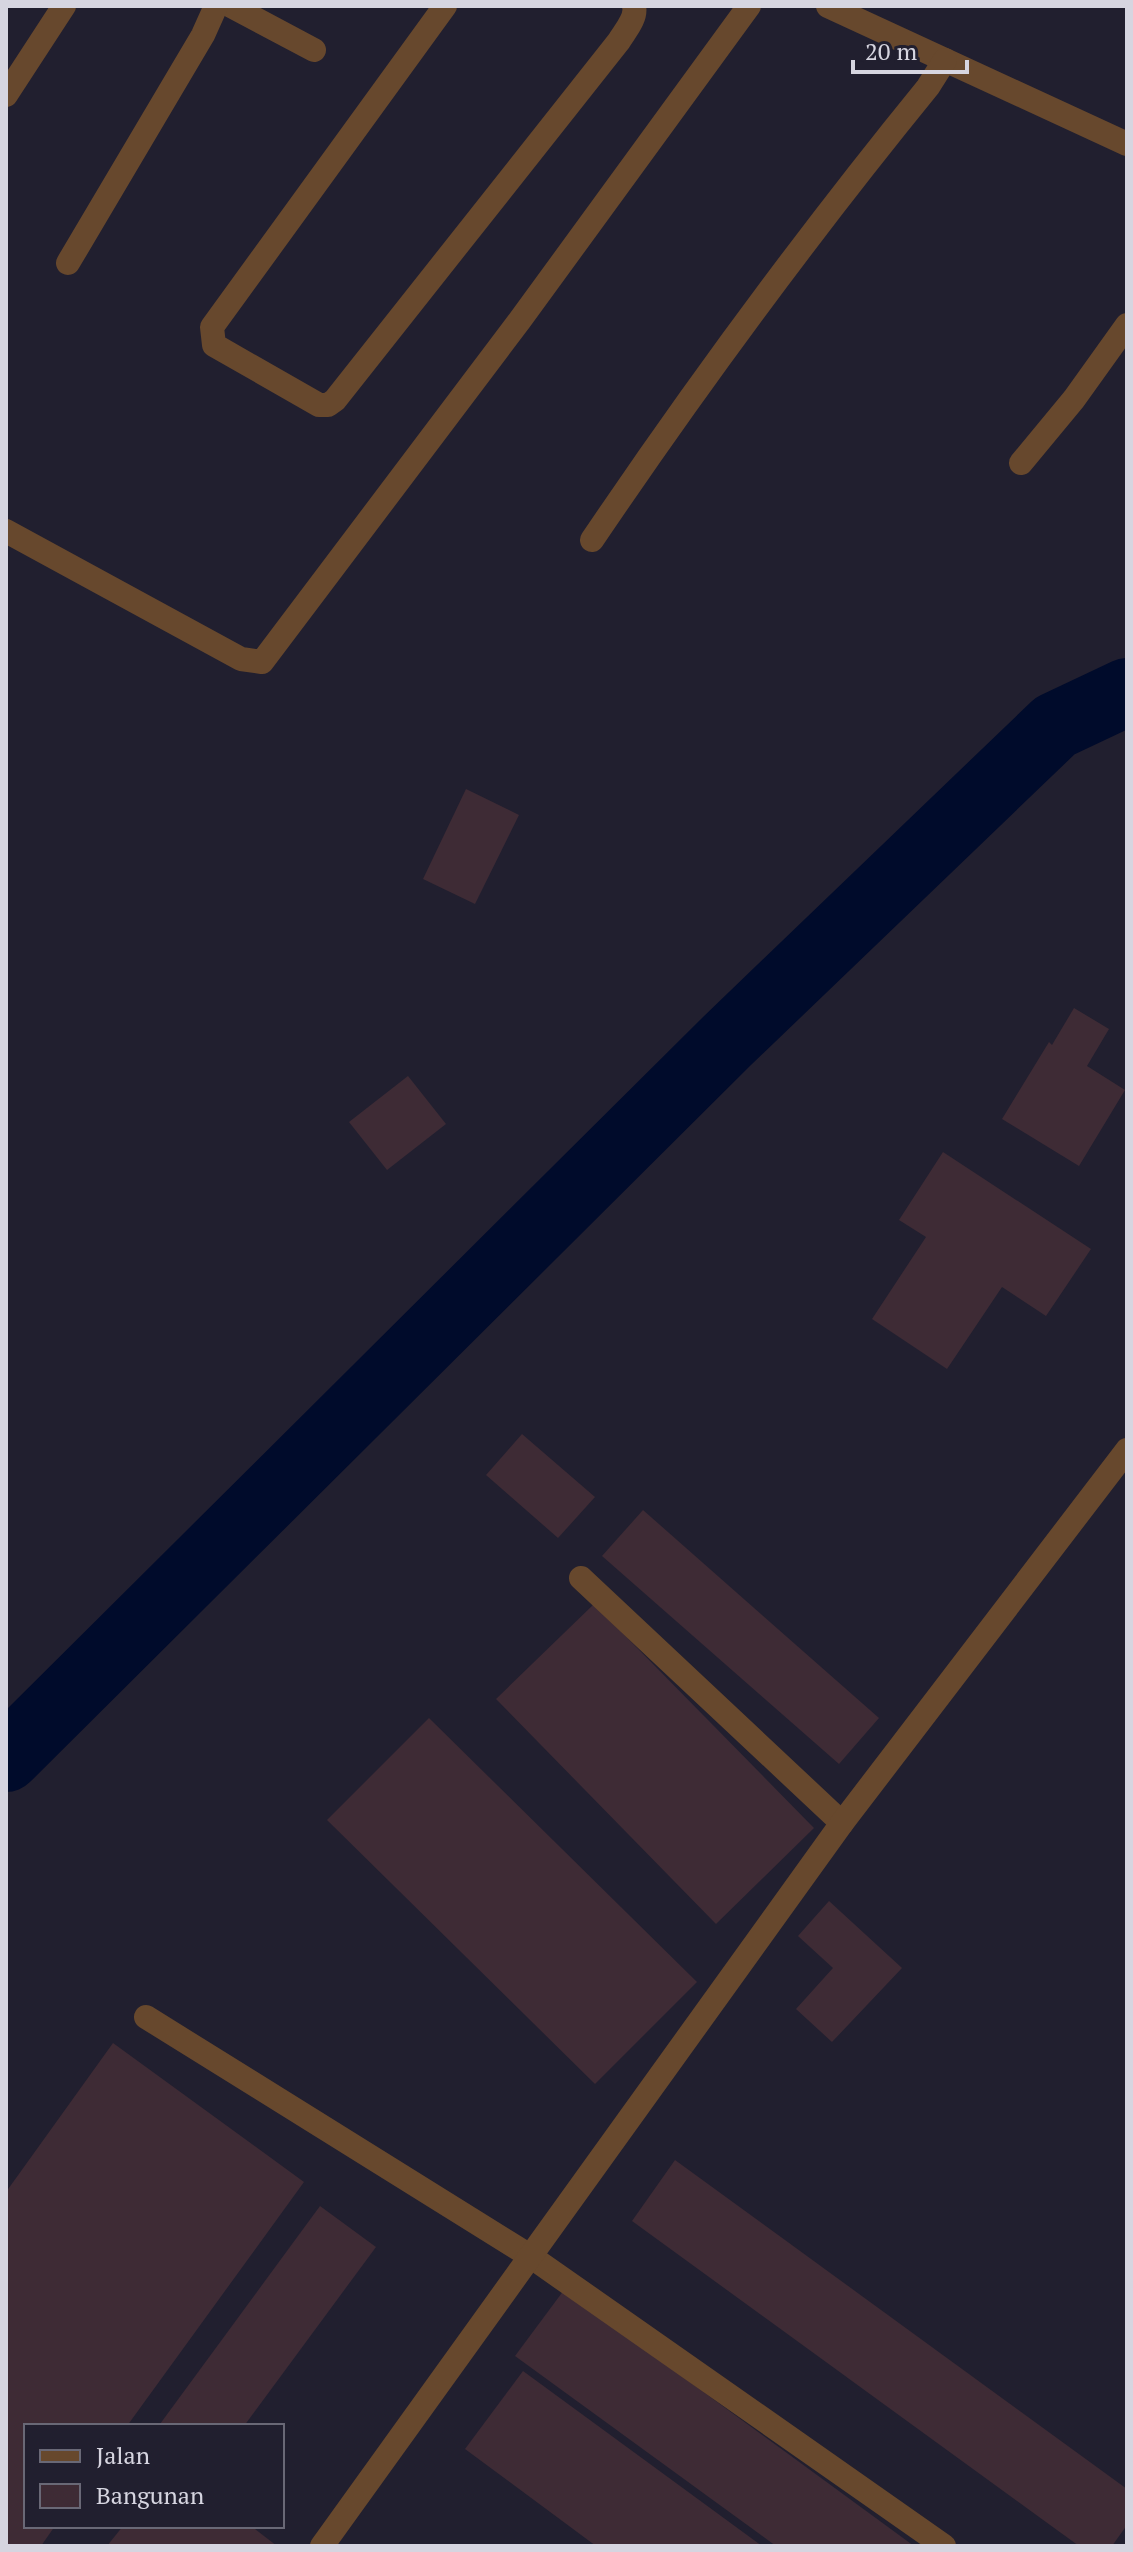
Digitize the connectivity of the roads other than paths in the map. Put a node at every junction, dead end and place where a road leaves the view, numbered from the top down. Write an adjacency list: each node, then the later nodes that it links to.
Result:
1 (64, 6): 10 (street)
2 (216, 6): 12 (street)
3 (231, 6): 8 (street)
4 (445, 6): 5 (street)
5 (634, 6)
6 (828, 6): 9 (street)
7 (744, 12): 15 (street)
8 (314, 50)
9 (945, 60): 11 (street); 16 (street)
10 (6, 95)
11 (1127, 144)
12 (68, 263)
13 (1127, 325): 14 (street)
14 (1021, 463)
15 (6, 531)
16 (592, 540)
17 (1127, 1450): 19 (street)
18 (581, 1578): 19 (street)
19 (842, 1823): 21 (street)
20 (146, 2017): 21 (street)
21 (530, 2256): 22 (street); 23 (street)
22 (322, 2546)
23 (944, 2546)

